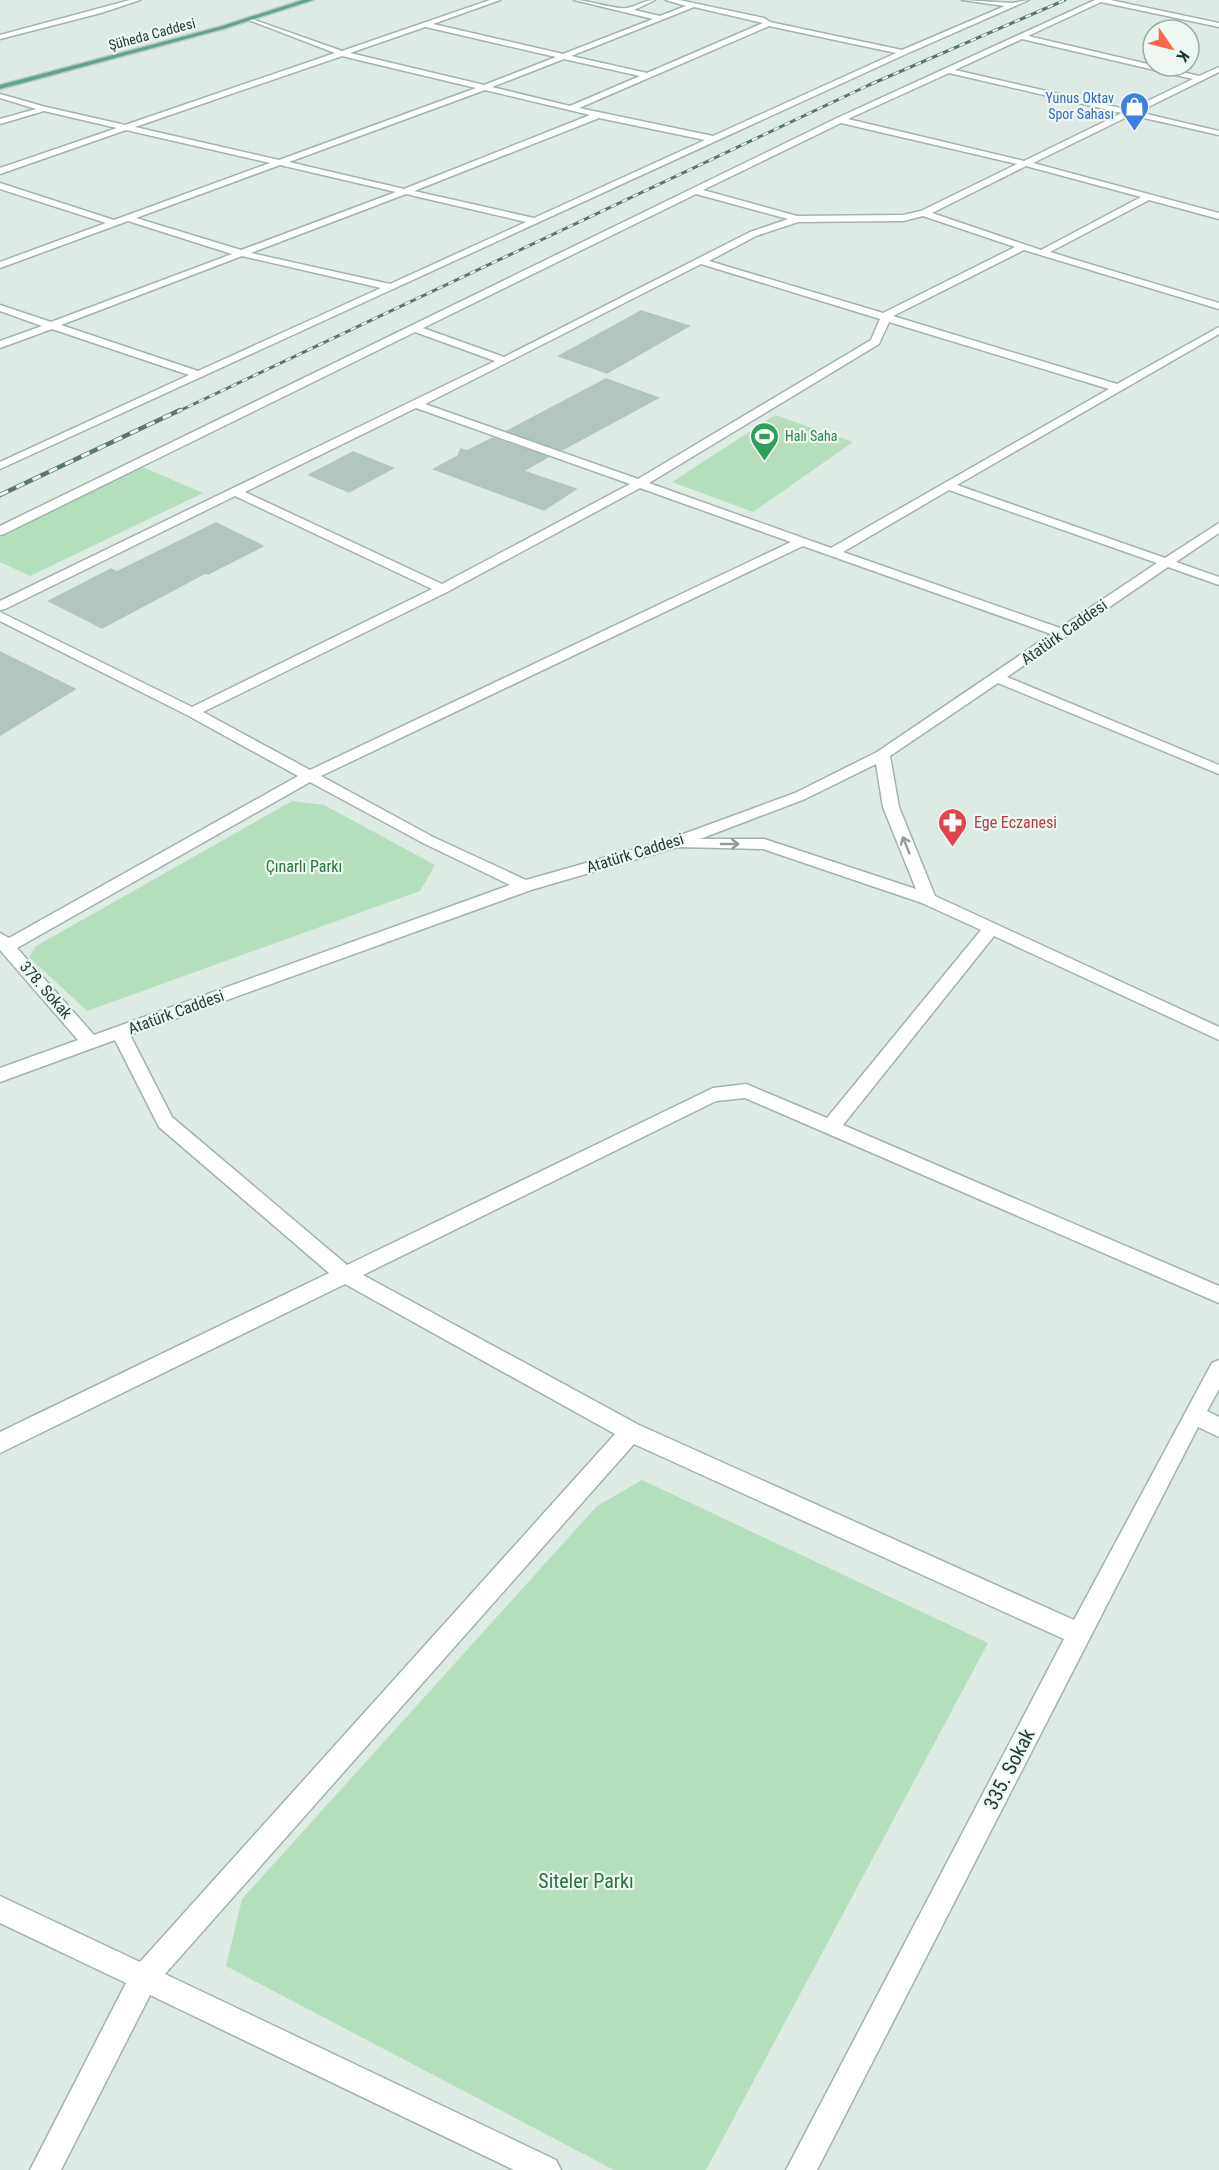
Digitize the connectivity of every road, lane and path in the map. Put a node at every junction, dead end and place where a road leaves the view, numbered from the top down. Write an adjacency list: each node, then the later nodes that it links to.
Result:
1 (137, 0): 19 (street)
2 (310, 0): 14 (main road, Şüheda Caddesi)
3 (497, 0): 16 (street)
4 (578, 0): 12 (street)
5 (652, 0): 12 (street)
6 (669, 0): 10 (street)
7 (965, 0): 11 (street)
8 (1026, 0): 11 (street)
9 (1101, 0): 17 (street); 18 (street)
10 (693, 5): 13 (street); 15 (street)
11 (1012, 6): 20 (street)
12 (626, 11): 13 (street)
13 (660, 18): 22 (street)
14 (250, 19): 21 (street); 29 (main road, Şüheda Caddesi)
15 (768, 24): 20 (street); 26 (street)
16 (425, 25): 21 (street); 22 (street)
17 (1219, 25)
18 (1019, 36): 23 (street); 25 (street)
19 (0, 37)
20 (903, 52): 40 (street)
21 (344, 54): 30 (street); 38 (street)
22 (566, 56): 26 (street); 30 (street)
23 (1141, 64)
24 (1219, 69): 27 (street)
25 (946, 70): 34 (street); 36 (street)
26 (646, 75): 33 (street)
27 (1201, 77)
28 (1199, 78): 34 (street)
29 (0, 87)
30 (484, 87): 33 (street); 41 (street)
31 (0, 96): 32 (street)
32 (44, 109): 37 (street); 38 (street)
33 (570, 109): 35 (street)
34 (1133, 112): 39 (street); 42 (street)
35 (598, 116): 40 (street); 46 (street)
36 (840, 120): 42 (street); 45 (street)
37 (0, 122)
38 (128, 128): 41 (street); 43 (street)
39 (1219, 133)
40 (714, 139): 52 (street)
41 (277, 163): 46 (street); 50 (street)
42 (1027, 164): 47 (street); 48 (street)
43 (0, 171)
44 (0, 186): 53 (street)
45 (695, 190): 51 (street); 64 (street)
46 (406, 192): 52 (street); 56 (street)
47 (1150, 196): 49 (street); 55 (street)
48 (924, 213): 51 (street); 54 (street)
49 (1219, 216)
50 (126, 219): 53 (street); 56 (street)
51 (797, 219): 57 (street)
52 (535, 221): 59 (street)
53 (114, 223): 58 (street)
54 (1024, 246): 55 (street); 62 (street)
55 (1042, 253): 60 (street)
56 (239, 254): 59 (street); 63 (street)
57 (700, 261): 62 (street); 67 (street)
58 (0, 265)
59 (391, 287): 68 (street)
60 (1219, 306)
61 (0, 308): 63 (street)
62 (886, 316): 69 (street); 72 (street)
63 (49, 325): 66 (street); 68 (street)
64 (414, 328): 67 (street); 76 (street)
65 (1219, 330): 69 (street)
66 (0, 345)
67 (505, 361): 70 (street)
68 (199, 375): 71 (street)
69 (1118, 388): 73 (street)
70 (415, 404): 72 (street); 74 (street)
71 (0, 466)
72 (639, 484): 77 (street); 81 (street)
73 (948, 486): 78 (street); 79 (street)
74 (234, 491): 81 (street); 82 (street)
75 (1219, 527): 79 (street, Atatürk Caddesi)
76 (0, 531)
77 (801, 542): 78 (street); 89 (street)
78 (831, 553): 84 (street)
79 (1164, 562): 80 (street); 84 (street, Atatürk Caddesi)
80 (1219, 581)
81 (442, 590): 86 (street)
82 (0, 606)
83 (0, 616): 86 (street)
84 (1063, 634): 85 (street, Atatürk Caddesi)
85 (998, 678): 87 (street, Atatürk Caddesi); 88 (street)
86 (192, 712): 89 (street)
87 (882, 754): 90 (street, Atatürk Caddesi); 92 (street, one-way to 87)
88 (1219, 770)
89 (309, 776): 91 (street); 94 (street)
90 (672, 844): 91 (street, Atatürk Caddesi); 92 (street, one-way to 92)
91 (525, 886): 95 (street, Atatürk Caddesi)
92 (927, 899): 93 (street)
93 (991, 929): 96 (street); 99 (street)
94 (4, 942): 97 (street, 378. Sokak)
95 (120, 1033): 97 (street, Atatürk Caddesi); 100 (street)
96 (1219, 1034)
97 (91, 1043): 98 (street, Atatürk Caddesi)
98 (0, 1075)
99 (831, 1127): 100 (street); 101 (street)
100 (344, 1274): 105 (street); 106 (street)
101 (1219, 1295)
102 (1219, 1369): 103 (street, 335. Sokak)
103 (1193, 1415): 104 (street); 107 (street, 335. Sokak)
104 (1219, 1427)
105 (631, 1432): 107 (street); 109 (street)
106 (0, 1443)
107 (1079, 1634): 112 (street, 335. Sokak)
108 (0, 1909): 109 (street)
109 (144, 1977): 110 (street); 111 (street)
110 (45, 2170)
111 (546, 2170)
112 (801, 2170)

